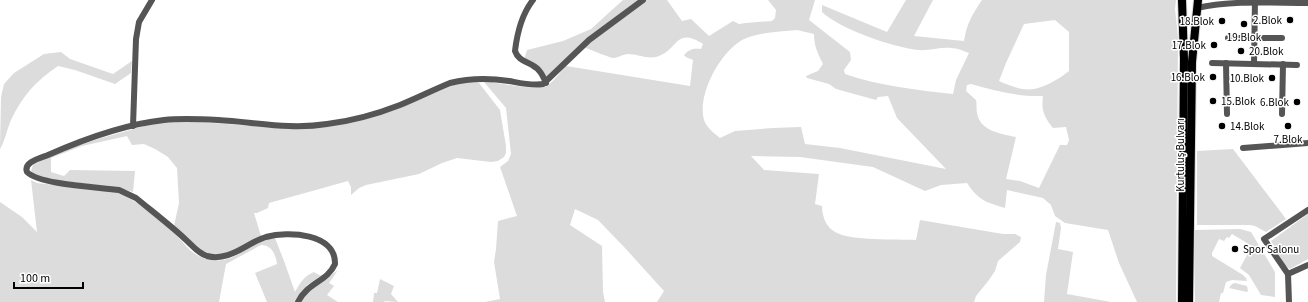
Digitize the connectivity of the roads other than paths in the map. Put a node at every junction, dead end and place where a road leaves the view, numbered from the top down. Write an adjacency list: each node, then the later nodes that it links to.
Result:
1 (152, 0): 19 (street)
2 (533, 0): 16 (street)
3 (643, 0): 16 (street)
4 (1255, 2): 5 (street); 7 (street); 9 (street)
5 (1308, 3)
6 (1182, 4): 7 (highway); 27 (highway, Kurtuluş Bulvarı)
7 (1198, 4): 28 (highway, Kurtuluş Bulvarı)
8 (1228, 38): 9 (street)
9 (1254, 38): 10 (street); 13 (street)
10 (1282, 38)
11 (1212, 63): 12 (street)
12 (1226, 63): 13 (street); 17 (street)
13 (1254, 64): 14 (street)
14 (1283, 64): 15 (street); 18 (street)
15 (1297, 65)
16 (546, 83): 19 (street)
17 (1227, 114)
18 (1282, 114)
19 (133, 126): 26 (street)
20 (1308, 143): 21 (street)
21 (1243, 148)
22 (1308, 210): 24 (street)
23 (1306, 266): 24 (street); 25 (street)
24 (1288, 274): 29 (street)
25 (1308, 274)
26 (298, 302)
27 (1182, 302)
28 (1189, 302)
29 (1289, 302)

